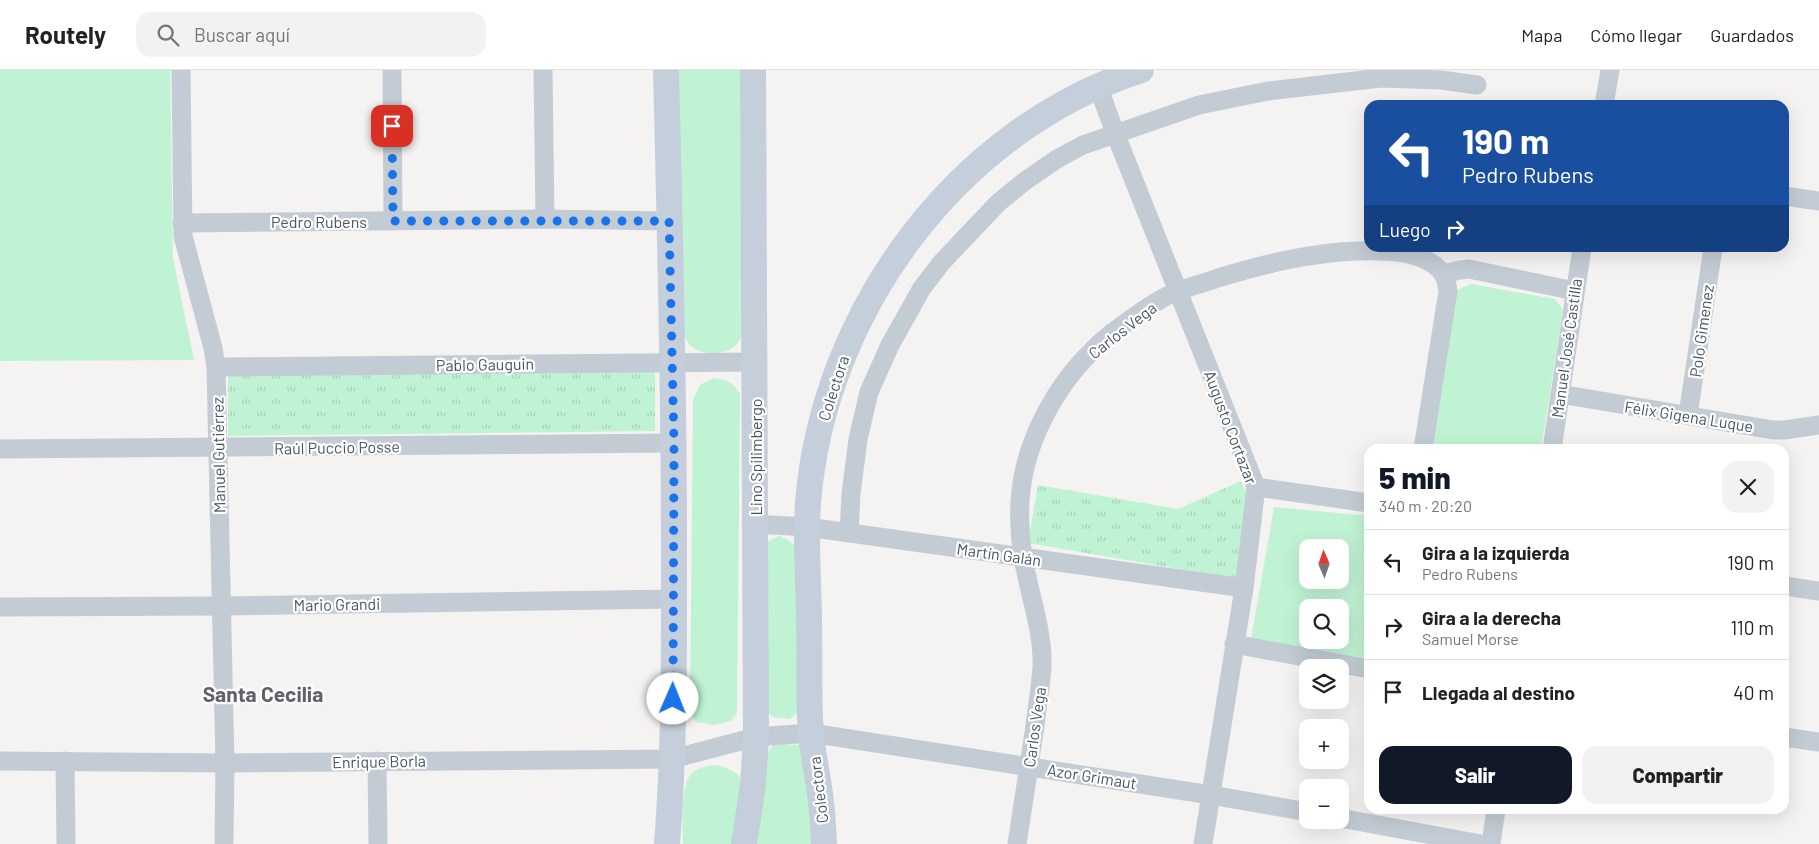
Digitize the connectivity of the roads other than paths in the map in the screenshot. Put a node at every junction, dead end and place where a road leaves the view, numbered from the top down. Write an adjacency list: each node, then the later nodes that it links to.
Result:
1 (181, 70): 19 (street, Manuel Gutiérrez)
2 (392, 70): 17 (street)
3 (542, 70): 16 (street)
4 (654, 70): 13 (main road)
5 (666, 70): 13 (main road)
6 (753, 70): 28 (main road, Lino Spilimbergo)
7 (1141, 70): 10 (main road, Colectora)
8 (1610, 70): 11 (street)
9 (1477, 85): 12 (street)
10 (1098, 86): 12 (street, Augusto Cortazar); 41 (main road, Colectora)
11 (1605, 100)
12 (1115, 133): 25 (street, Augusto Cortazar); 42 (street)
13 (668, 149): 18 (main road)
14 (1789, 197): 15 (street)
15 (1819, 201)
16 (545, 220): 17 (street, Pedro Rubens); 18 (street, Pedro Rubens)
17 (393, 221): 19 (street, Pedro Rubens)
18 (669, 221): 27 (main road)
19 (182, 222): 29 (street, Manuel Gutiérrez)
20 (1364, 251): 25 (street, Carlos Vega)
21 (1387, 252): 24 (street, Carlos Vega)
22 (1581, 252): 26 (street, Manuel José Castilla)
23 (1712, 252): 31 (street, Polo Gimenez)
24 (1443, 274): 26 (street); 34 (street)
25 (1177, 291): 38 (street, Augusto Cortazar); 43 (street, Carlos Vega)
26 (1575, 291): 30 (street, Manuel José Castilla)
27 (672, 362): 28 (street, Pablo Gauguin); 29 (street, Pablo Gauguin); 33 (main road)
28 (754, 362): 40 (main road, Lino Spilimbergo)
29 (216, 367): 36 (street, Manuel Gutiérrez)
30 (1560, 394): 31 (street, Félix Gigena Luque); 35 (street, Manuel José Castilla)
31 (1688, 415): 32 (street, Félix Gigena Luque)
32 (1819, 425)
33 (674, 443): 36 (street, Raúl Puccio Posse); 47 (main road)
34 (1424, 444)
35 (1553, 444)
36 (218, 448): 37 (street, Raúl Puccio Posse); 48 (street, Manuel Gutiérrez)
37 (0, 449)
38 (1256, 488): 39 (street); 45 (street, Augusto Cortazar)
39 (1364, 502)
40 (755, 524): 41 (street, Martín Galán); 53 (main road, Lino Spilimbergo)
41 (807, 527): 42 (street, Martín Galán); 52 (main road, Colectora)
42 (849, 533): 43 (street, Martín Galán)
43 (1023, 558): 45 (street, Martín Galán); 61 (street, Carlos Vega)
44 (1789, 587): 46 (street)
45 (1244, 588): 50 (street, Augusto Cortazar)
46 (1819, 591)
47 (674, 599): 48 (street, Mario Grandi); 56 (main road)
48 (221, 606): 49 (street, Mario Grandi); 60 (street, Manuel Gutiérrez)
49 (0, 607)
50 (1234, 644): 51 (street); 62 (street, Augusto Cortazar)
51 (1364, 669)
52 (811, 733): 53 (street, Azor Grimaut); 61 (street, Azor Grimaut); 71 (main road, Colectora)
53 (756, 737): 56 (street, Enrique Borla); 70 (main road, Lino Spilimbergo)
54 (1789, 738): 55 (street)
55 (1819, 742)
56 (672, 758): 59 (street, Enrique Borla); 69 (main road)
57 (0, 761): 58 (street, Enrique Borla)
58 (65, 761): 60 (street, Enrique Borla); 66 (street)
59 (377, 761): 60 (street, Enrique Borla); 68 (street)
60 (225, 763): 67 (street, Manuel Gutiérrez)
61 (1029, 766): 62 (street, Azor Grimaut); 72 (street, Carlos Vega)
62 (1211, 795): 63 (street, Azor Grimaut); 73 (street, Augusto Cortazar)
63 (1299, 810)
64 (1495, 814): 75 (street)
65 (1349, 820): 74 (street)
66 (66, 844)
67 (224, 844)
68 (378, 844)
69 (667, 844)
70 (744, 844)
71 (824, 844)
72 (1017, 844)
73 (1203, 844)
74 (1481, 844)
75 (1491, 844)

